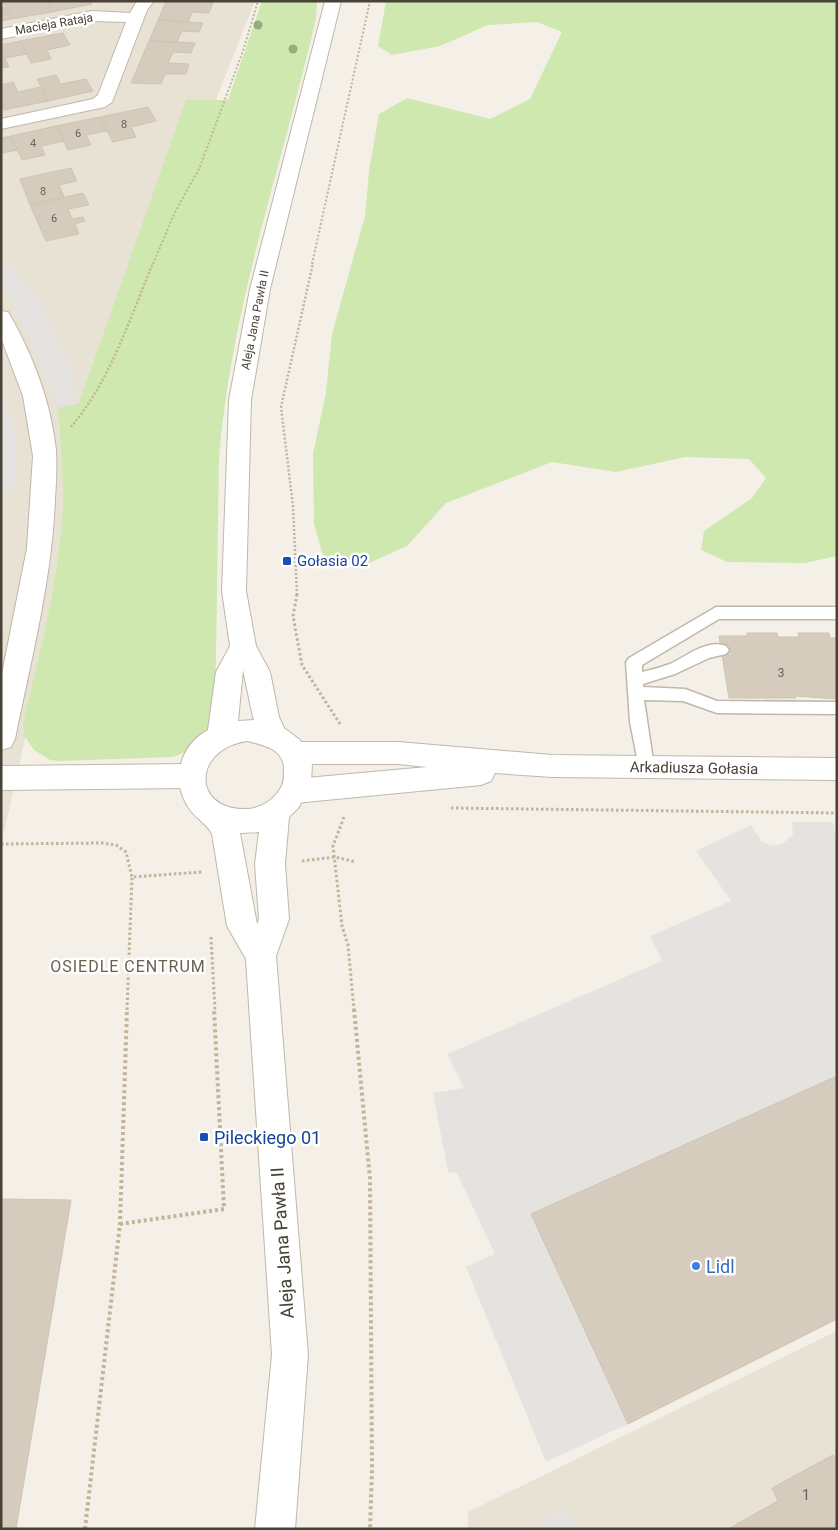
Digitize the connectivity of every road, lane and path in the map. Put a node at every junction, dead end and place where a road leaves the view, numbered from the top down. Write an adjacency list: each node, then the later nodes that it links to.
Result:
1 (146, 1): 5 (street)
2 (258, 1): 9 (path)
3 (333, 1): 11 (street, Aleja Jana Pawła II)
4 (370, 1): 15 (path)
5 (137, 18): 6 (street, Macieja Rataja); 7 (street)
6 (1, 34)
7 (1, 124)
8 (1, 317): 9 (street)
9 (44, 448): 18 (street)
10 (837, 613): 13 (lane)
11 (243, 646): 16 (street, Aleja Jana Pawła II); 17 (street)
12 (721, 650): 13 (lane)
13 (636, 686): 14 (lane); 21 (lane)
14 (837, 708)
15 (342, 733)
16 (273, 734): 17 (street); 19 (street)
17 (220, 737): 23 (street)
18 (1, 739)
19 (296, 753): 20 (street, Arkadiusza Gołasia); 25 (street)
20 (552, 766): 21 (street, Arkadiusza Gołasia); 25 (street, Arkadiusza Gołasia)
21 (646, 767): 22 (street, Arkadiusza Gołasia)
22 (837, 769)
23 (190, 776): 24 (street); 30 (street)
24 (1, 778)
25 (296, 790): 27 (street)
26 (441, 808): 29 (path)
27 (276, 812): 30 (street); 38 (street, Aleja Jana Pawła II)
28 (345, 812): 32 (path)
29 (837, 813)
30 (217, 816): 38 (street, Aleja Jana Pawła II)
31 (1, 844): 36 (path)
32 (335, 857): 33 (path); 34 (path); 42 (path)
33 (300, 861)
34 (356, 862)
35 (207, 871): 36 (path)
36 (132, 878): 39 (path)
37 (211, 933): 39 (path)
38 (261, 956): 41 (street, Aleja Jana Pawła II)
39 (120, 1224): 40 (path)
40 (85, 1529)
41 (275, 1529)
42 (370, 1529)

